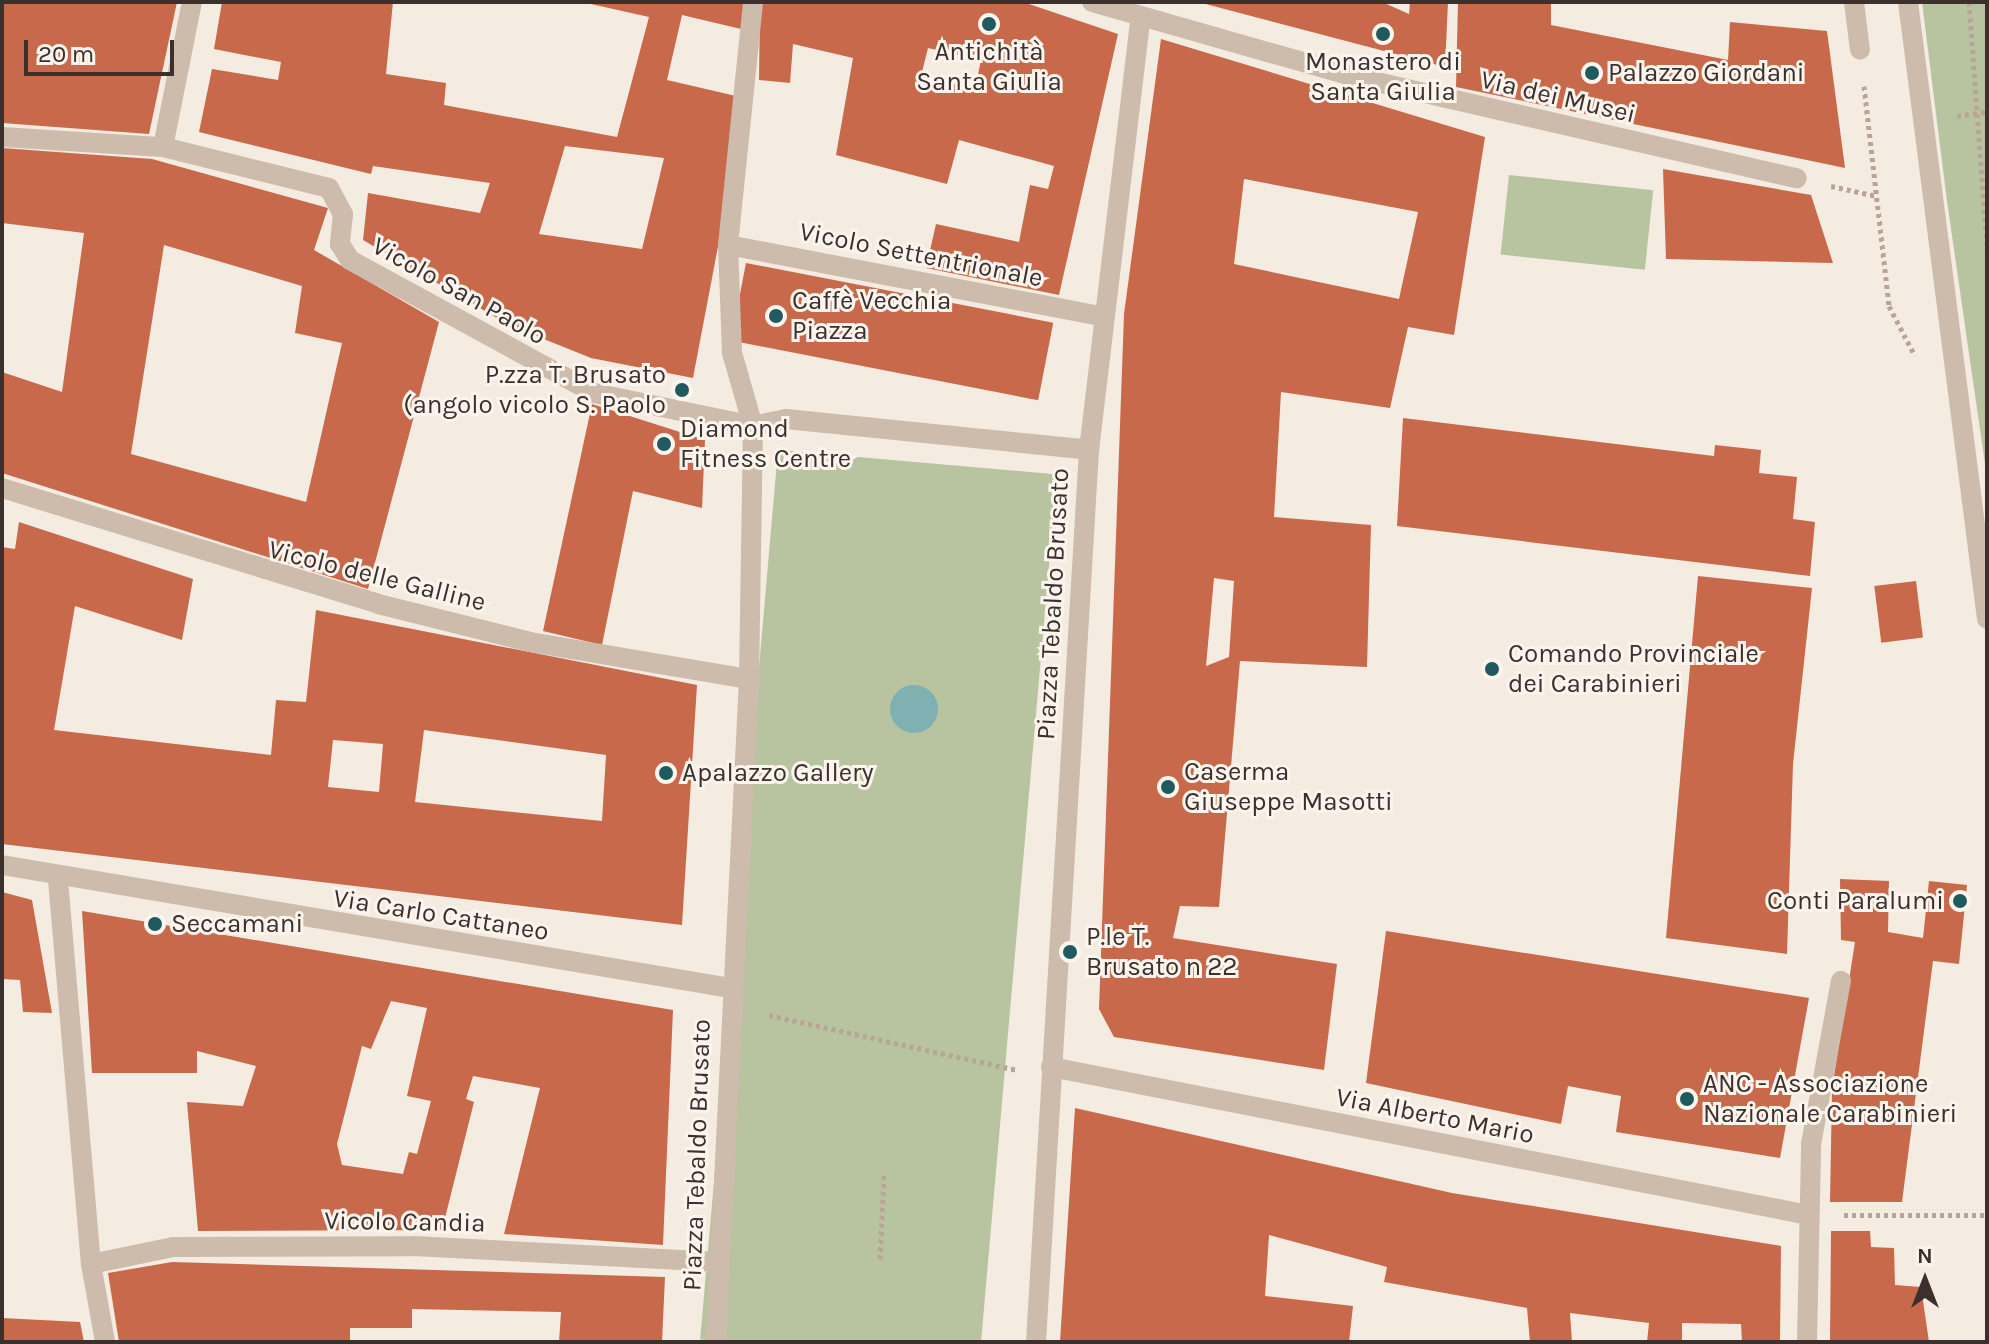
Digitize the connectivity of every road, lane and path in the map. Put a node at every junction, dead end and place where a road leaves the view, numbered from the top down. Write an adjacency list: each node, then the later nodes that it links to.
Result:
1 (192, 2): 13 (street)
2 (753, 2): 16 (street)
3 (1092, 2): 7 (street, Via dei Musei)
4 (1854, 2): 8 (street)
5 (1908, 2): 23 (street)
6 (1969, 2): 10 (path)
7 (1141, 17): 14 (street, Via dei Musei); 19 (street)
8 (1860, 50): 15 (path)
9 (1987, 112): 10 (path)
10 (1973, 114): 11 (path); 17 (path)
11 (1949, 116)
12 (2, 137): 13 (street, Vicolo San Paolo)
13 (163, 147): 20 (street, Vicolo San Paolo)
14 (1797, 178): 15 (path)
15 (1877, 196): 18 (path)
16 (728, 245): 19 (street, Vicolo Settentrionale); 20 (street)
17 (1987, 250)
18 (1889, 306)
19 (1104, 317): 21 (street)
20 (753, 426): 21 (street, Piazza Tebaldo Brusato); 24 (street, Piazza Tebaldo Brusato)
21 (1089, 450): 30 (street, Piazza Tebaldo Brusato)
22 (2, 488): 24 (street, Vicolo delle Galline)
23 (1987, 619)
24 (749, 679): 28 (street, Piazza Tebaldo Brusato)
25 (2, 865): 26 (street, Via Carlo Cattaneo)
26 (58, 880): 28 (street, Via Carlo Cattaneo); 37 (street)
27 (1841, 981): 33 (street)
28 (730, 988): 36 (street, Piazza Tebaldo Brusato)
29 (766, 1015): 31 (path)
30 (1051, 1067): 33 (street, Via Alberto Mario); 40 (street, Piazza Tebaldo Brusato)
31 (1008, 1068)
32 (884, 1174): 35 (path)
33 (1809, 1215): 34 (path); 41 (street)
34 (1987, 1215)
35 (880, 1259)
36 (719, 1262): 37 (street, Vicolo Candia); 39 (street, Piazza Tebaldo Brusato)
37 (91, 1264): 38 (street)
38 (105, 1342)
39 (716, 1342)
40 (1036, 1342)
41 (1807, 1342)

